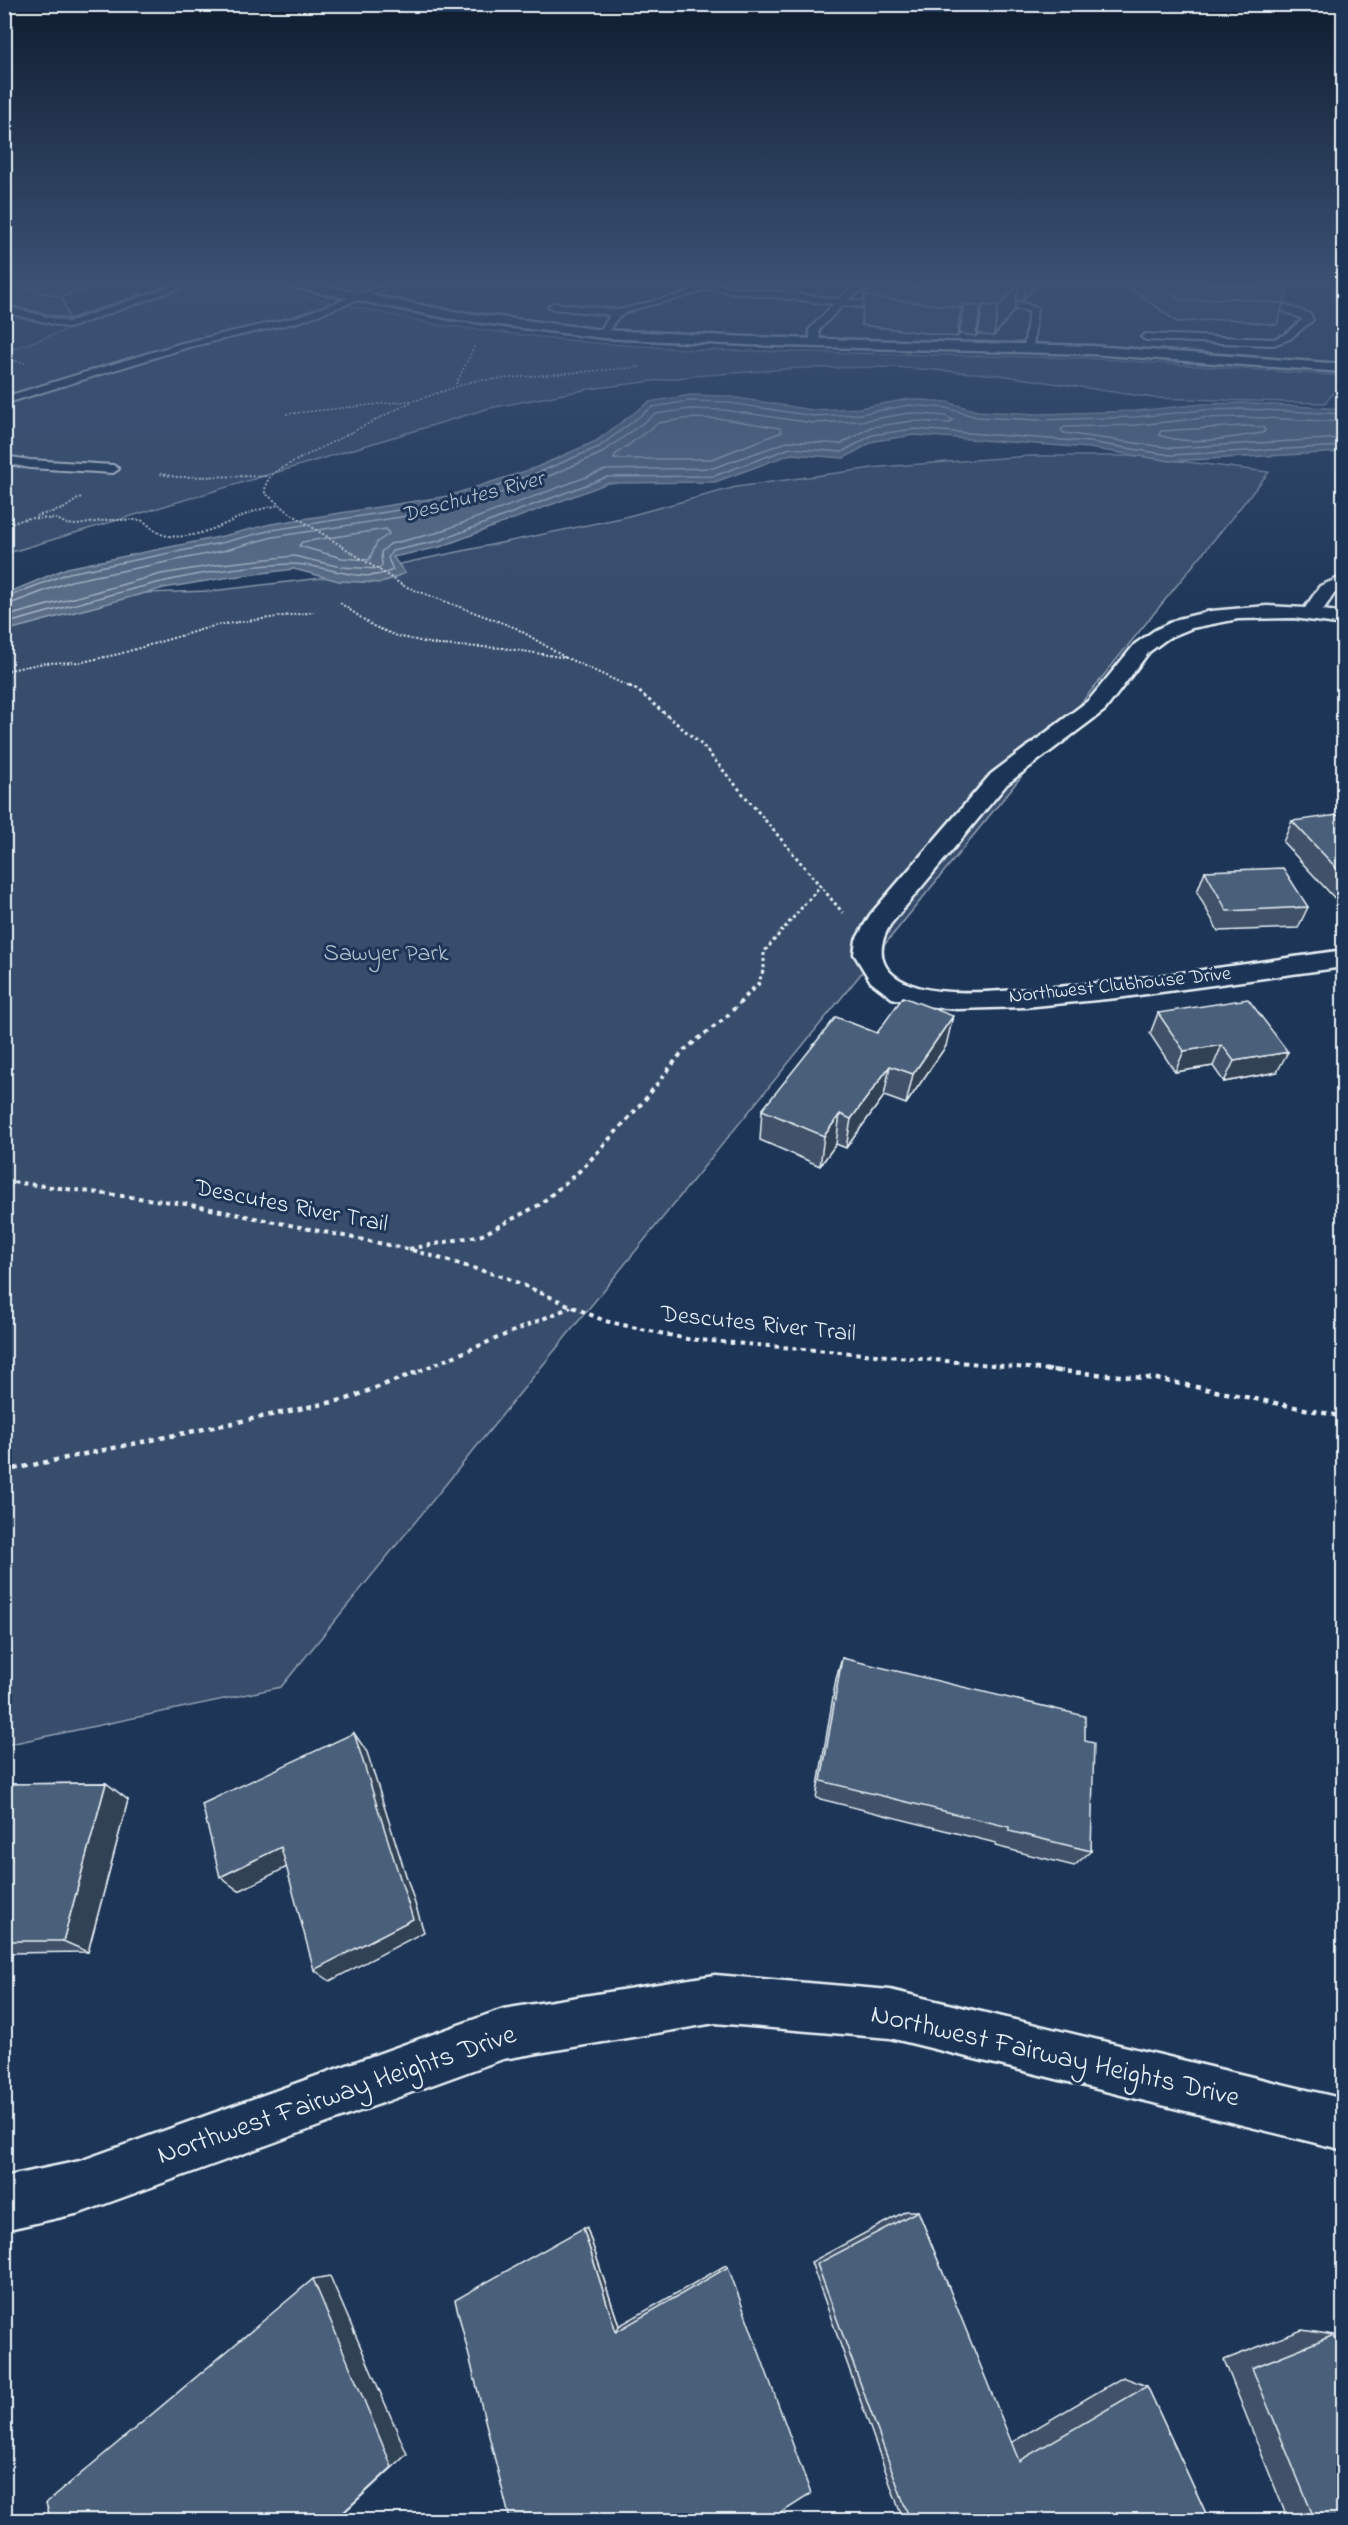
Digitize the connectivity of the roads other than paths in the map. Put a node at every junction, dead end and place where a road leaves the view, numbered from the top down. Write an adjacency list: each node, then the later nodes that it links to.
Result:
1 (4, 459): 2 (lane)
2 (113, 469)
3 (1344, 581): 4 (street)
4 (1312, 612): 5 (street); 6 (street, Northwest Clubhouse Drive)
5 (1344, 618)
6 (1344, 958)
7 (1344, 2125): 8 (street, Northwest Fairway Heights Drive)
8 (4, 2204)

